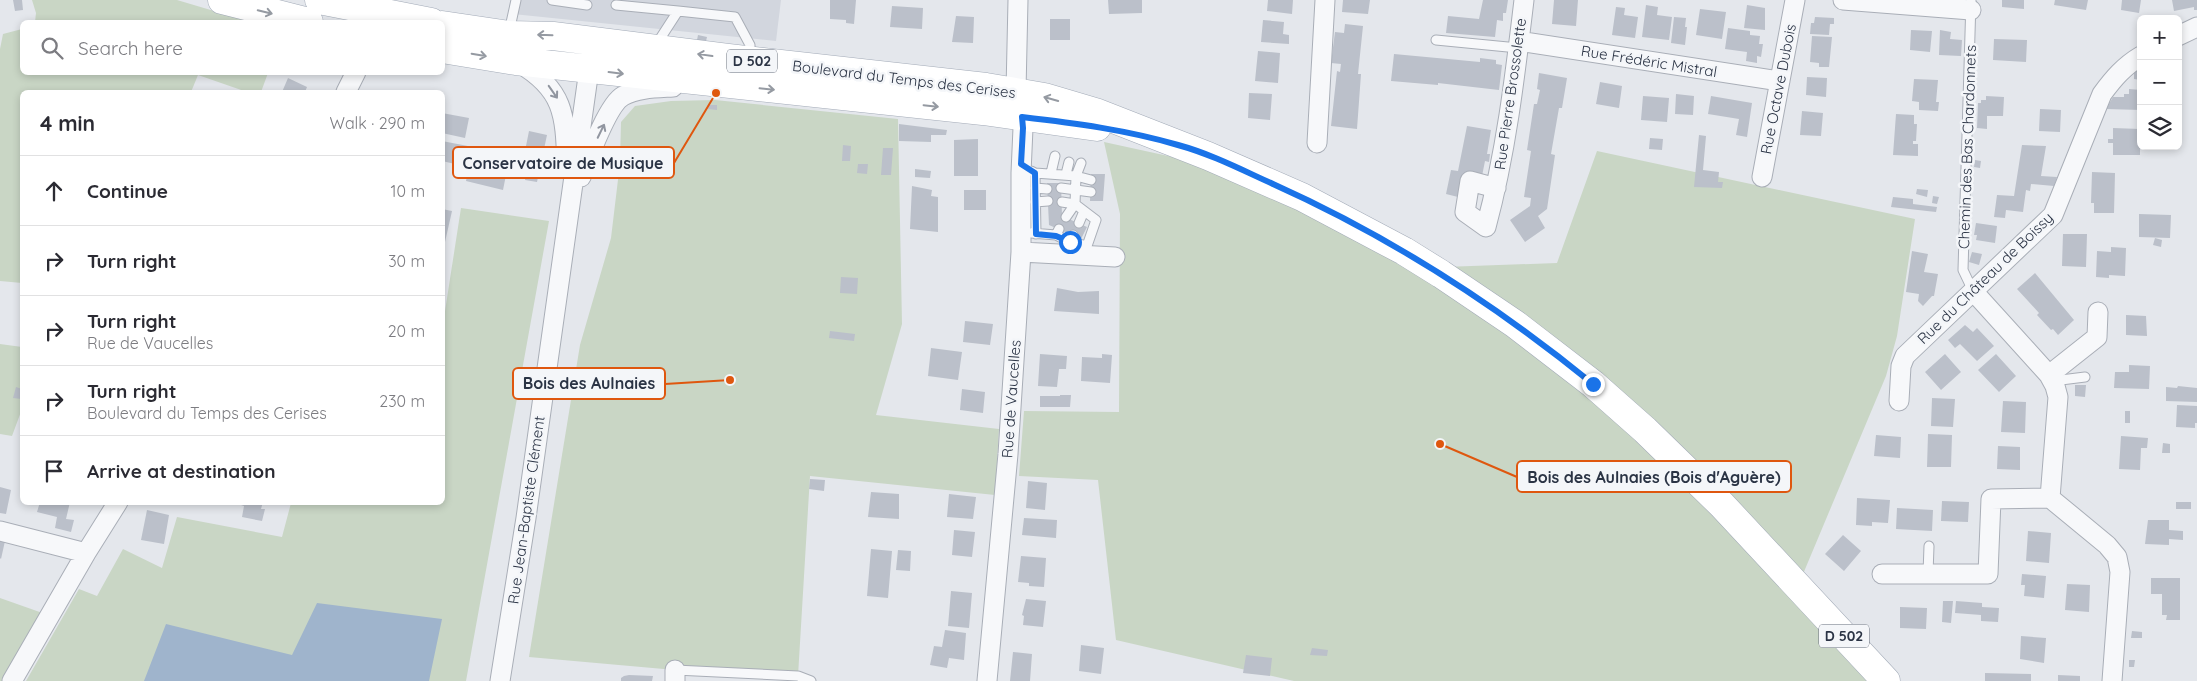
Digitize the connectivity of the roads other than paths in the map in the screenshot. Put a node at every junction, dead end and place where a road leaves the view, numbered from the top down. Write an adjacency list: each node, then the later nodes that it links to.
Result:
1 (222, 0): 15 (main road, one-way to 15)
2 (319, 0): 14 (main road)
3 (516, 0): 20 (lane)
4 (552, 0): 10 (lane)
5 (1018, 0): 34 (street, Rue de Vaucelles)
6 (1325, 0): 35 (street)
7 (1524, 0): 23 (street, Rue Pierre Brossolette)
8 (1795, 0): 31 (street, Rue Octave Dubois)
9 (1843, 0): 12 (street)
10 (587, 5)
11 (616, 5): 13 (lane)
12 (1971, 5): 62 (lane, Chemin des Bas Chardonnets)
13 (678, 11): 24 (lane); 28 (lane)
14 (384, 12): 16 (main road)
15 (301, 20)
16 (422, 20)
17 (445, 25): 20 (main road, Boulevard du Temps des Cerises / D 502)
18 (2197, 27): 19 (street)
19 (2182, 34)
20 (509, 35): 22 (main road, Boulevard du Temps des Cerises / D 502, one-way to 20)
21 (1436, 40): 23 (lane)
22 (593, 41): 24 (main road, Boulevard du Temps des Cerises / D 502); 29 (street, Rue Jean-Baptiste Clément)
23 (1519, 45): 31 (street, Rue Frédéric Mistral); 47 (street, Rue Pierre Brossolette)
24 (654, 48): 28 (main road, Boulevard du Temps des Cerises / D 502, one-way to 24)
25 (445, 49): 27 (main road, Boulevard du Temps des Cerises / D 502, one-way to 27)
26 (2137, 58): 62 (street, Rue du Château de Boissy)
27 (516, 61): 29 (main road, Boulevard du Temps des Cerises / D 502); 55 (street, one-way to 55)
28 (750, 61): 34 (main road, Boulevard du Temps des Cerises / D 502)
29 (590, 70): 32 (main road, Boulevard du Temps des Cerises / D 502, one-way to 32); 55 (street, Rue Jean-Baptiste Clément)
30 (354, 75): 33 (street)
31 (1780, 81): 43 (street, Rue Octave Dubois)
32 (719, 83): 34 (main road, Boulevard du Temps des Cerises / D 502, one-way to 34); 55 (street, one-way to 32)
33 (347, 90)
34 (1019, 104): 39 (street, Rue de Vaucelles); 80 (main road, Boulevard du Temps des Cerises / D 502)
35 (1317, 143)
36 (1055, 156): 40 (lane)
37 (1069, 162): 41 (lane)
38 (1081, 162): 42 (lane)
39 (1028, 168): 40 (lane); 45 (lane); 59 (street, Rue de Vaucelles)
40 (1051, 173): 41 (lane)
41 (1066, 174): 42 (lane)
42 (1076, 176): 44 (lane); 49 (lane)
43 (1762, 177)
44 (1091, 180)
45 (1035, 188): 48 (lane); 52 (lane)
46 (1061, 188): 49 (lane)
47 (1496, 188)
48 (1047, 189)
49 (1075, 190): 50 (lane); 54 (lane)
50 (1091, 192)
51 (1048, 201): 52 (lane)
52 (1035, 202): 59 (lane)
53 (1062, 202): 54 (lane)
54 (1075, 204): 56 (lane); 57 (lane)
55 (569, 208): 77 (street, Rue Jean-Baptiste Clément)
56 (1084, 211): 58 (lane); 59 (lane)
57 (1066, 217)
58 (1079, 223)
59 (1028, 233): 60 (street, Rue de Vaucelles)
60 (1021, 252): 61 (street); 79 (street, Rue de Vaucelles)
61 (1114, 257)
62 (1973, 291): 65 (street); 66 (street, Rue du Château de Boissy)
63 (2098, 312): 65 (street)
64 (2085, 377): 65 (lane)
65 (2051, 378): 67 (street)
66 (1899, 400)
67 (2050, 498): 73 (street); 81 (street)
68 (116, 505): 71 (street)
69 (0, 531): 71 (street)
70 (1928, 546): 73 (lane)
71 (86, 553): 76 (street)
72 (1882, 574): 73 (street)
73 (1928, 574)
74 (675, 675): 75 (lane)
75 (798, 678): 78 (lane)
76 (12, 681)
77 (500, 681)
78 (812, 681)
79 (987, 681)
80 (1886, 681)
81 (2112, 681)

